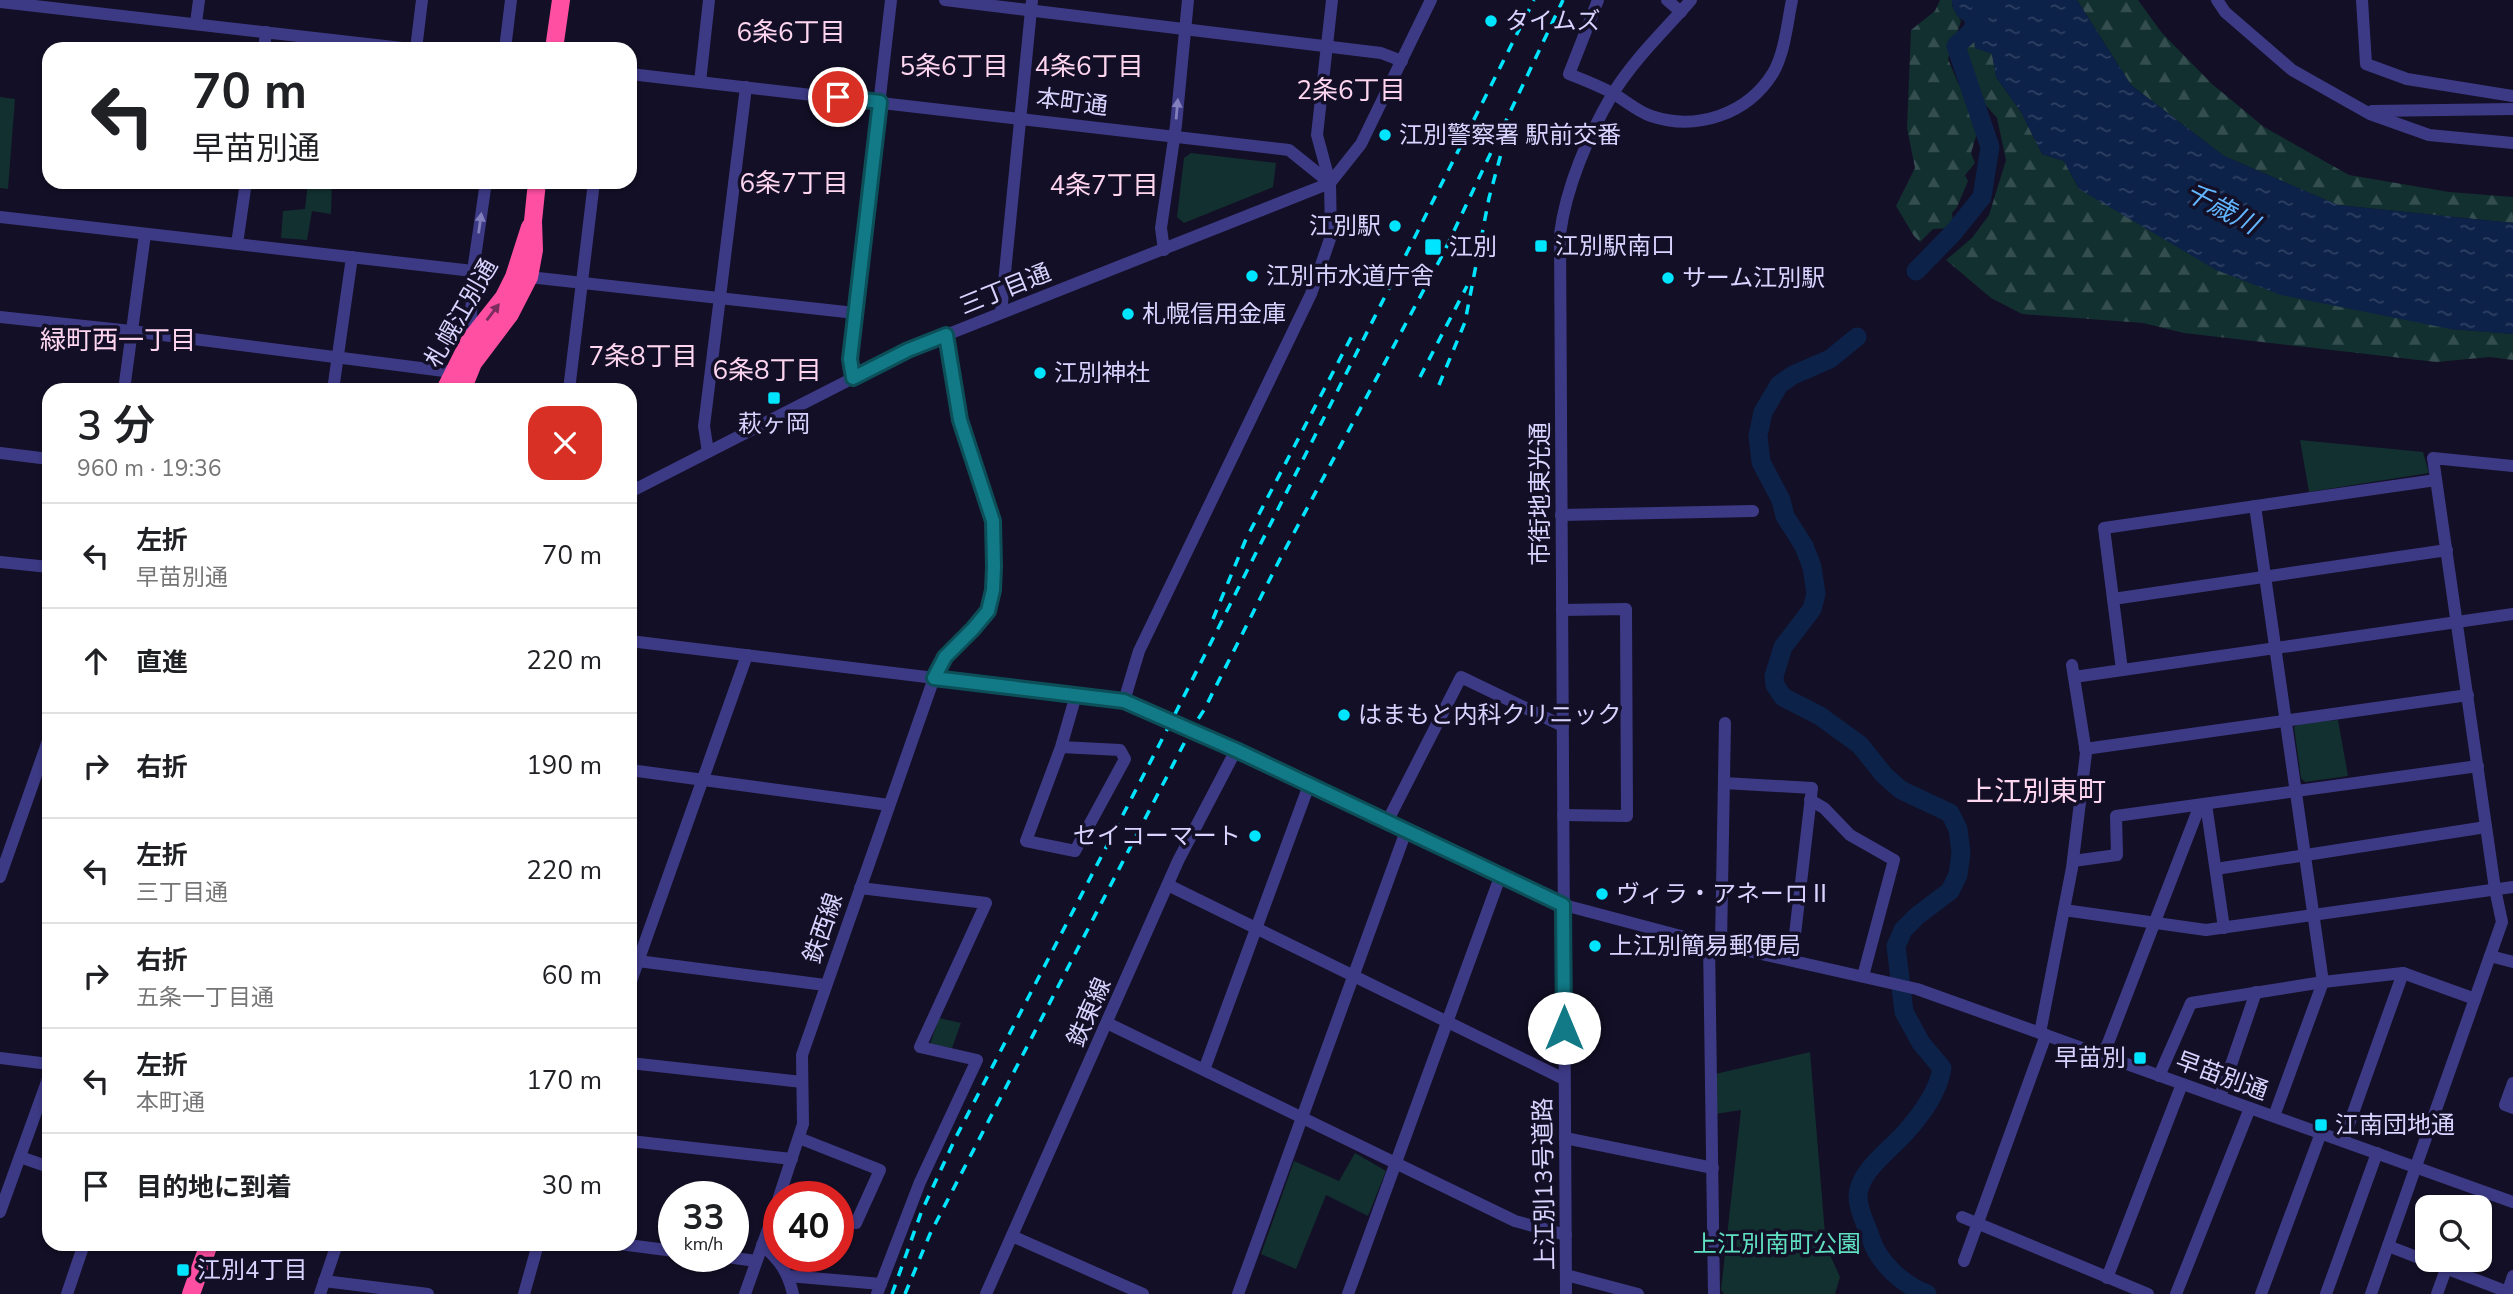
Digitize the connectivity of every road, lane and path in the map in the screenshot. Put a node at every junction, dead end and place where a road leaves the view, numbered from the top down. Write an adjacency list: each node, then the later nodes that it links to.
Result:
1 (199, 0): 20 (street)
2 (422, 0): 25 (street)
3 (511, 0): 26 (street)
4 (561, 0): 27 (highway)
5 (709, 0): 31 (street)
6 (891, 0): 35 (street)
7 (945, 0): 18 (street)
8 (1188, 0): 21 (street)
9 (1332, 0): 28 (street)
10 (1431, 0): 29 (street)
11 (1598, 0): 33 (street)
12 (1667, 0): 19 (street)
13 (1691, 0): 19 (street, 市街地東光通)
14 (1792, 0): 33 (street)
15 (2217, 0): 37 (street)
16 (2362, 0): 34 (street)
17 (0, 2): 20 (street)
18 (1032, 5): 21 (street); 38 (street)
19 (1681, 12): 33 (street, 市街地東光通)
20 (196, 23): 22 (street)
21 (1184, 29): 28 (street); 39 (street, one-way to 21)
22 (267, 32): 23 (street); 24 (street)
23 (265, 42)
24 (353, 42)
25 (415, 42)
26 (506, 42)
27 (555, 42)
28 (1326, 46): 29 (street); 41 (street)
29 (1402, 61): 41 (street)
30 (637, 75): 31 (street, 本町通)
31 (700, 82): 32 (street, 本町通)
32 (746, 87): 35 (street, 本町通); 55 (street)
33 (1613, 93): 78 (street, 市街地東光通)
34 (2513, 96)
35 (880, 102): 38 (street, 本町通); 56 (street)
36 (2513, 108): 37 (street)
37 (2370, 114): 40 (street)
38 (1019, 117): 39 (street, 本町通); 57 (street)
39 (1175, 136): 41 (street, 本町通); 50 (street)
40 (2513, 143)
41 (1330, 183): 50 (street, 三丁目通); 94 (street)
42 (245, 189): 49 (street)
43 (485, 189): 52 (street, one-way to 43)
44 (536, 189): 47 (highway, 札幌江別通)
45 (593, 189): 54 (street)
46 (0, 217): 48 (street)
47 (533, 220): 53 (highway, 札幌江別通); 61 (highway, 札幌江別通, one-way to 47)
48 (145, 233): 49 (street); 59 (street)
49 (237, 244): 51 (street)
50 (1164, 250): 57 (street, 三丁目通)
51 (352, 257): 52 (street); 62 (street)
52 (473, 271): 61 (street)
53 (528, 277): 54 (street); 68 (highway, 札幌江別通)
54 (582, 284): 55 (street); 69 (street)
55 (719, 299): 56 (street); 70 (street)
56 (855, 313): 64 (street)
57 (1001, 313): 60 (street, 三丁目通)
58 (0, 317): 59 (street)
59 (131, 331): 62 (street); 65 (street)
60 (946, 335): 64 (street, 三丁目通); 91 (street, 鉄西線)
61 (470, 340): 63 (highway, 札幌江別通)
62 (338, 357): 63 (street); 66 (street)
63 (452, 372): 67 (highway, 札幌江別通)
64 (853, 378): 70 (street, 三丁目通)
65 (125, 383)
66 (335, 383)
67 (448, 383)
68 (465, 383)
69 (570, 383)
70 (708, 452): 75 (street, 三丁目通)
71 (0, 453): 72 (street)
72 (42, 458)
73 (2513, 466): 74 (street)
74 (2436, 480): 76 (street); 79 (street)
75 (637, 488)
76 (2255, 506): 82 (street); 83 (street)
77 (1754, 511): 78 (street)
78 (1561, 515): 84 (street, 市街地東光通)
79 (2446, 550): 82 (street); 86 (street)
80 (0, 562): 81 (street)
81 (42, 566)
82 (2265, 577): 83 (street); 88 (street)
83 (2113, 599): 90 (street)
84 (1562, 610): 97 (street, 市街地東光通); 111 (street)
85 (2513, 614): 86 (street)
86 (2457, 622): 88 (street); 93 (street)
87 (637, 642): 89 (street)
88 (2275, 648): 90 (street); 95 (street)
89 (747, 655): 91 (street); 104 (street)
90 (2122, 670): 99 (street)
91 (934, 678): 92 (street); 110 (street, 鉄西線)
92 (1076, 695): 94 (street); 98 (street)
93 (2468, 695): 95 (street); 102 (street)
94 (1124, 701): 100 (street)
95 (2286, 720): 99 (street); 107 (street)
96 (1725, 723): 105 (street)
97 (1563, 726): 111 (street, 市街地東光通); 112 (street)
98 (1061, 747): 98 (street)
99 (2085, 749): 116 (street)
100 (1236, 750): 106 (street); 120 (street, 鉄東線)
101 (42, 758): 118 (street)
102 (2478, 766): 107 (street); 113 (street)
103 (637, 771): 104 (street)
104 (703, 780): 110 (street); 131 (street)
105 (1724, 783): 108 (street); 130 (street)
106 (1309, 785): 112 (street); 129 (street)
107 (2296, 792): 109 (street); 115 (street)
108 (1810, 800): 133 (street); 138 (street)
109 (2203, 804): 116 (street); 117 (street); 127 (street)
110 (889, 805): 122 (street, 鉄西線)
111 (1563, 815): 124 (street, 市街地東光通)
112 (1387, 822): 114 (street)
113 (2486, 827): 115 (street); 123 (street)
114 (1406, 831): 119 (street); 137 (street)
115 (2305, 855): 117 (street); 126 (street)
116 (2073, 861): 125 (street)
117 (2216, 869): 128 (street)
118 (0, 877)
119 (1500, 877): 124 (street); 143 (street)
120 (1168, 885): 129 (street); 144 (street, 鉄東線)
121 (2513, 887): 123 (street)
122 (860, 888): 140 (street, 鉄西線); 201 (street)
123 (2495, 889): 126 (street); 132 (street)
124 (1563, 905): 130 (street); 152 (street, 上江別13号道路)
125 (2064, 910): 127 (street); 145 (street)
126 (2314, 915): 128 (street); 139 (street)
127 (2153, 923): 128 (street); 146 (street)
128 (2224, 928)
129 (1257, 929): 137 (street); 150 (street)
130 (1715, 943): 133 (street); 173 (street)
131 (637, 953)
132 (2490, 956): 135 (street); 142 (street)
133 (1792, 960): 138 (street)
134 (637, 961): 140 (street)
135 (2513, 962)
136 (2403, 973): 139 (street); 142 (street); 165 (street)
137 (1353, 976): 143 (street); 161 (street)
138 (1868, 977): 145 (street, 早苗別通)
139 (2322, 982): 141 (street); 160 (street)
140 (825, 985): 153 (street, 鉄西線)
141 (2256, 992): 151 (street); 157 (street)
142 (2475, 999): 172 (street)
143 (1448, 1022): 152 (street); 170 (street)
144 (1107, 1023): 150 (street); 181 (street, 鉄東線)
145 (2043, 1034): 146 (street, 早苗別通); 179 (street)
146 (2103, 1056): 151 (street, 早苗別通)
147 (0, 1059): 148 (street)
148 (42, 1063)
149 (637, 1064): 153 (street)
150 (1205, 1070): 161 (street)
151 (2159, 1076): 155 (street, 早苗別通)
152 (1564, 1079): 164 (street, 上江別13号道路)
153 (802, 1082): 163 (street, 鉄西線)
154 (2513, 1083): 159 (street)
155 (2182, 1084): 157 (street, 早苗別通); 199 (street)
156 (42, 1096): 168 (street)
157 (2220, 1097): 158 (street, 早苗別通)
158 (2250, 1108): 160 (street, 早苗別通); 218 (street)
159 (2513, 1108)
160 (2274, 1116): 162 (street, 早苗別通)
161 (1302, 1117): 170 (street); 212 (street)
162 (2321, 1133): 165 (street, 早苗別通); 219 (street)
163 (799, 1138): 169 (street, 鉄西線); 178 (street)
164 (1565, 1138): 173 (street); 180 (street, 上江別13号道路)
165 (2343, 1141): 167 (street, 早苗別通)
166 (637, 1142): 169 (street)
167 (2377, 1153): 172 (street, 早苗別通); 220 (street)
168 (20, 1157): 171 (street); 176 (street)
169 (792, 1159): 174 (street, 鉄西線)
170 (1396, 1163): 180 (street); 213 (street)
171 (42, 1165)
172 (2416, 1167): 175 (street, 早苗別通); 184 (street)
173 (1713, 1168): 216 (street)
174 (784, 1181)
175 (2513, 1202)
176 (0, 1212)
177 (1962, 1217): 179 (street)
178 (854, 1223)
179 (1978, 1223): 193 (street); 199 (street)
180 (1566, 1235): 196 (street, 上江別13号道路)
181 (1012, 1236): 210 (street, 鉄東線); 211 (street)
182 (762, 1245): 192 (street, 鉄西線); 197 (street)
183 (637, 1246): 185 (street)
184 (2388, 1246): 190 (street); 221 (street)
185 (658, 1249)
186 (82, 1251): 203 (street)
187 (206, 1251): 204 (highway)
188 (335, 1251): 200 (street)
189 (536, 1251): 207 (street)
190 (2415, 1257)
191 (749, 1260): 192 (street)
192 (757, 1261): 208 (street, 鉄西線)
193 (1964, 1261)
194 (2445, 1272): 222 (street)
195 (2454, 1272): 202 (street)
196 (1566, 1275): 214 (street, 上江別13号道路); 215 (street)
197 (788, 1276): 201 (street); 209 (street)
198 (2513, 1276): 202 (street)
199 (2107, 1278): 217 (street)
200 (324, 1281): 205 (street); 206 (street)
201 (879, 1289)
202 (2507, 1293)
203 (67, 1294)
204 (191, 1294)
205 (320, 1294)
206 (428, 1294)
207 (523, 1294)
208 (745, 1294)
209 (793, 1294)
210 (986, 1294)
211 (1143, 1294)
212 (1238, 1294)
213 (1348, 1294)
214 (1566, 1294)
215 (1639, 1294)
216 (1714, 1294)
217 (2148, 1294)
218 (2176, 1294)
219 (2262, 1294)
220 (2326, 1294)
221 (2371, 1294)
222 (2437, 1294)

